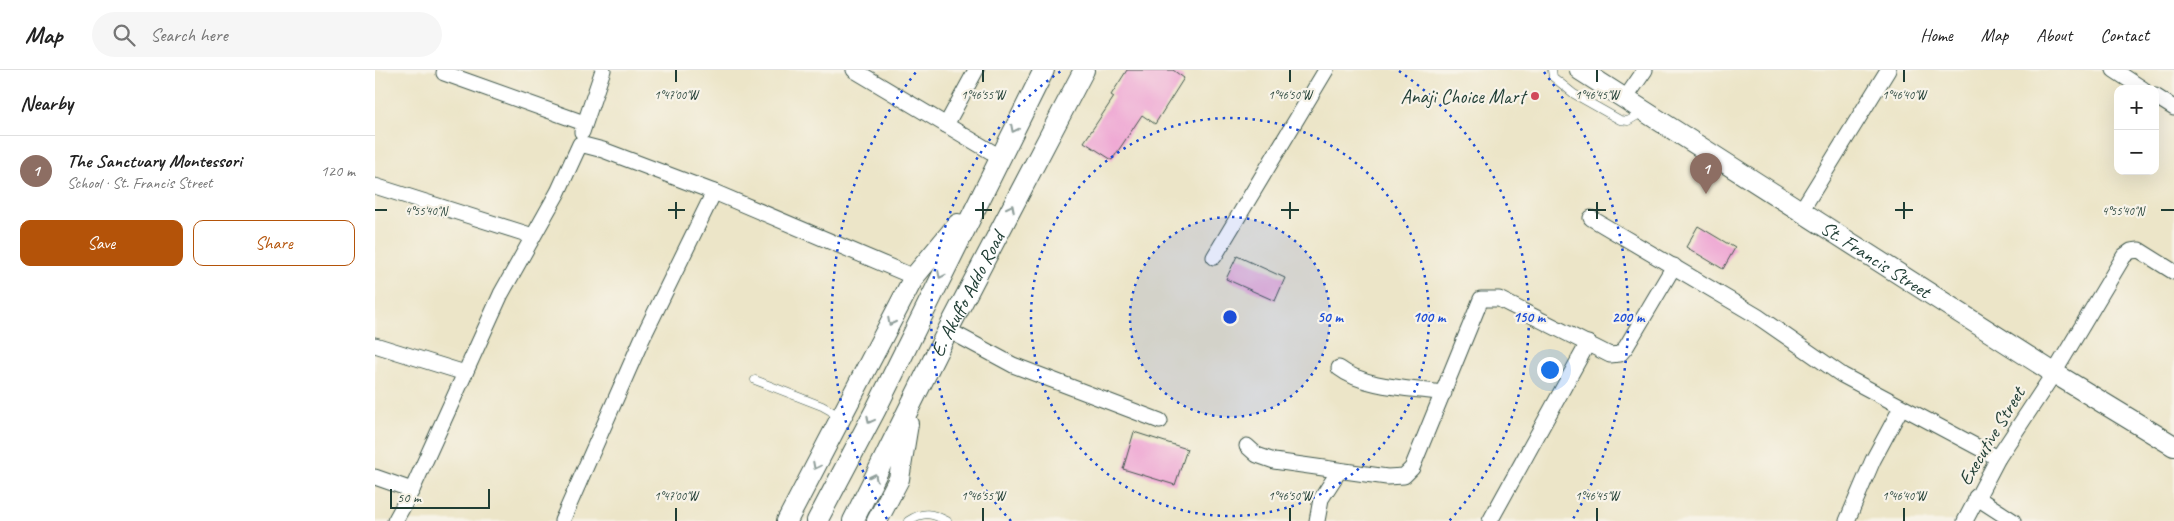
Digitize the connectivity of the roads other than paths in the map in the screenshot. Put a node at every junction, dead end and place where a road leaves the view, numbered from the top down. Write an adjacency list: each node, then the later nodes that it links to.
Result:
1 (603, 70): 18 (street)
2 (854, 70): 19 (street)
3 (976, 70): 19 (street)
4 (1044, 70): 21 (main road, E. Akuffo Addo Road, one-way to 21)
5 (1084, 70): 32 (main road, E. Akuffo Addo Road, one-way to 5)
6 (1326, 70): 28 (street)
7 (1552, 70): 17 (lane)
8 (1580, 70): 14 (main road, St. Francis Street)
9 (1645, 70): 14 (street)
10 (1888, 70): 25 (street)
11 (2114, 70): 13 (street)
12 (444, 73): 18 (street)
13 (2137, 85)
14 (1625, 99): 17 (main road, St. Francis Street)
15 (2159, 99): 16 (street)
16 (2174, 108)
17 (1644, 111): 25 (main road, St. Francis Street)
18 (584, 123): 20 (street)
19 (946, 125): 21 (street)
20 (580, 144): 23 (street); 27 (street)
21 (1000, 157): 24 (main road, E. Akuffo Addo Road)
22 (375, 186): 27 (street)
23 (714, 192): 31 (street); 52 (street)
24 (979, 197): 31 (main road); 54 (main road, E. Akuffo Addo Road, one-way to 54)
25 (1801, 211): 37 (main road, St. Francis Street)
26 (1591, 218): 29 (street)
27 (533, 236): 36 (street)
28 (1214, 257)
29 (1674, 266): 33 (street); 41 (street)
30 (2174, 272): 37 (street, Executive Street)
31 (914, 277): 42 (main road, one-way to 42)
32 (948, 330): 40 (main road, E. Akuffo Addo Road); 43 (street)
33 (1587, 344): 39 (street); 60 (street)
34 (375, 345): 36 (street)
35 (1339, 368): 39 (street)
36 (465, 373): 49 (street)
37 (2053, 373): 45 (main road, St. Francis Street); 46 (street, Executive Street)
38 (755, 380): 42 (lane)
39 (1444, 393): 47 (street)
40 (912, 402): 55 (main road, E. Akuffo Addo Road, one-way to 40); 56 (main road)
41 (1901, 408): 46 (street); 61 (street)
42 (839, 421): 53 (main road, one-way to 53)
43 (1160, 421)
44 (1247, 446): 47 (street)
45 (2174, 446)
46 (1998, 458): 50 (street, Executive Street)
47 (1339, 471): 59 (street)
48 (375, 477): 49 (street)
49 (412, 490): 51 (street)
50 (1976, 497): 62 (street, Executive Street); 63 (street)
51 (395, 521)
52 (562, 521)
53 (787, 521)
54 (817, 521)
55 (853, 521)
56 (877, 521)
57 (908, 521): 58 (lane)
58 (947, 521)
59 (1317, 521)
60 (1490, 521)
61 (1847, 521)
62 (1965, 521)
63 (2013, 521)

